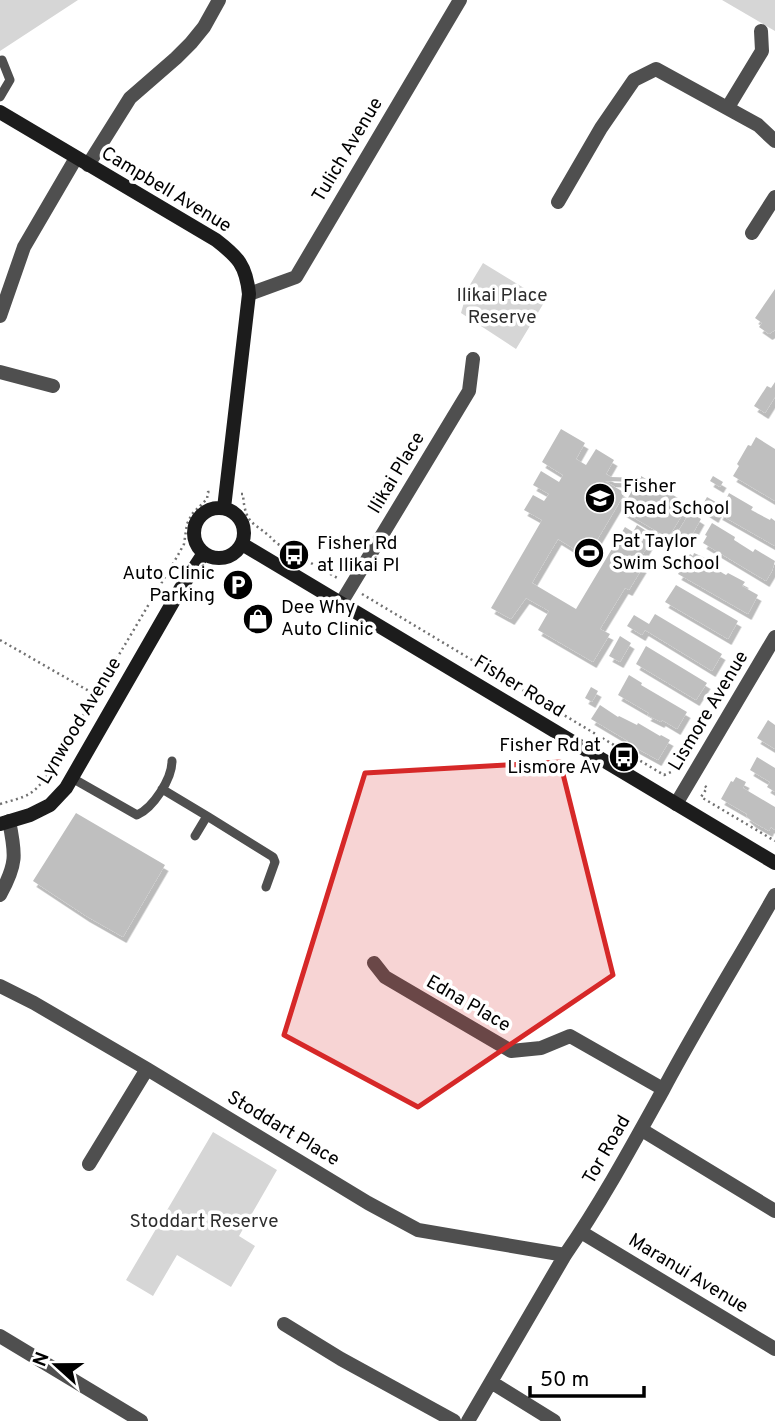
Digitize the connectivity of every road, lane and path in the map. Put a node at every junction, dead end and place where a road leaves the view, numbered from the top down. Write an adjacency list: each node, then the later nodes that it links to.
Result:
1 (219, 0): 9 (street)
2 (460, 0): 13 (street, Tulich Avenue)
3 (761, 31): 6 (street)
4 (2, 60): 5 (lane)
5 (0, 97)
6 (727, 107): 8 (street); 11 (street)
7 (0, 112): 9 (main road, Campbell Avenue)
8 (775, 141)
9 (82, 162): 13 (main road, Campbell Avenue); 14 (street)
10 (775, 197): 12 (street)
11 (558, 202)
12 (752, 233)
13 (249, 294): 20 (main road, Campbell Avenue)
14 (0, 316)
15 (473, 359): 23 (street, Ilikai Place)
16 (0, 372): 17 (street)
17 (53, 386)
18 (208, 492): 27 (path)
19 (243, 494): 23 (path)
20 (224, 508): 21 (main road); 22 (main road)
21 (242, 544): 22 (main road); 24 (main road, Fisher Road)
22 (204, 553): 30 (main road, Lynwood Avenue)
23 (351, 587): 24 (street, Ilikai Place); 29 (path)
24 (341, 603): 34 (main road, Fisher Road)
25 (775, 637): 34 (street, Lismore Avenue)
26 (0, 640): 27 (path)
27 (96, 695): 33 (path)
28 (172, 761): 32 (lane)
29 (675, 767)
30 (72, 778): 32 (lane); 36 (main road, Lynwood Avenue)
31 (707, 788): 38 (path)
32 (162, 789): 35 (lane)
33 (0, 804)
34 (676, 804): 39 (main road, Fisher Road)
35 (207, 816): 37 (lane); 40 (lane)
36 (5, 823): 41 (street, Lynwood Avenue)
37 (195, 836)
38 (775, 842)
39 (775, 863)
40 (266, 887)
41 (0, 895)
42 (775, 895): 46 (street, Tor Road)
43 (374, 963): 46 (street, Edna Place)
44 (0, 986): 45 (street, Stoddart Place)
45 (147, 1069): 48 (street); 51 (street, Stoddart Place)
46 (663, 1089): 47 (street, Tor Road)
47 (642, 1130): 49 (street); 50 (street, Tor Road)
48 (89, 1164)
49 (775, 1211)
50 (581, 1232): 51 (street, Tor Road); 54 (street, Maranui Avenue)
51 (565, 1255): 55 (street, Tor Road)
52 (284, 1324): 57 (street)
53 (0, 1336): 56 (street)
54 (775, 1349)
55 (491, 1382): 58 (street, Tor Road); 59 (street)
56 (141, 1421)
57 (454, 1421)
58 (468, 1421)
59 (554, 1421)

